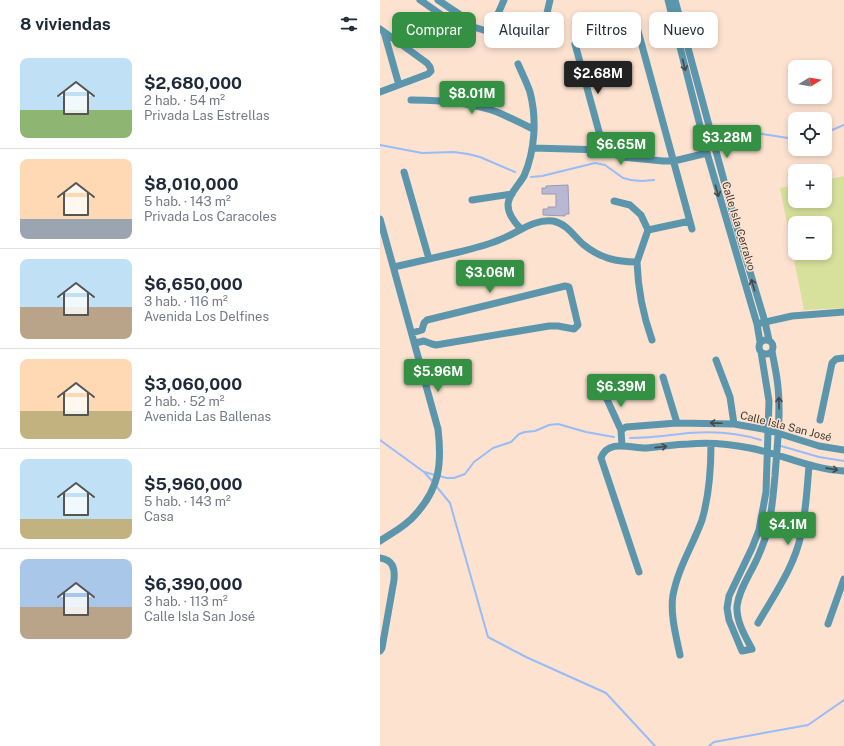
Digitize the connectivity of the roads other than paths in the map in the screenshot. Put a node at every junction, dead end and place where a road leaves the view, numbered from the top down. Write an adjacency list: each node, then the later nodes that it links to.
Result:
1 (420, 0): 7 (street)
2 (438, 0): 8 (street)
3 (504, 0): 9 (street)
4 (550, 0): 10 (street)
5 (668, 0): 21 (street, Calle Isla Cerralvo, one-way to 21)
6 (675, 0): 36 (street, Calle Isla Cerralvo, one-way to 6)
7 (437, 12)
8 (456, 12)
9 (499, 12)
10 (547, 12)
11 (382, 30): 15 (street); 15 (street)
12 (641, 42): 22 (street)
13 (576, 48): 20 (street)
14 (518, 64): 18 (street)
15 (399, 85): 16 (street)
16 (380, 92)
17 (411, 100): 18 (street)
18 (533, 129): 19 (street)
19 (533, 148): 20 (street); 24 (street)
20 (604, 150): 22 (street)
21 (706, 153): 22 (street); 37 (street, Calle Isla Cerralvo, one-way to 37)
22 (674, 161): 28 (street)
23 (404, 172): 32 (street)
24 (512, 194): 25 (street); 29 (street)
25 (472, 200)
26 (614, 201): 31 (street)
27 (380, 219): 34 (street)
28 (690, 221): 30 (street); 31 (street)
29 (521, 229): 32 (street); 33 (street)
30 (692, 229)
31 (648, 230): 33 (street)
32 (429, 259): 34 (street)
33 (637, 262): 39 (street)
34 (394, 267): 38 (street)
35 (844, 312): 36 (street)
36 (765, 322): 37 (street); 40 (street, Calle Isla Cerralvo)
37 (757, 324): 41 (street, Calle Isla Cerralvo)
38 (412, 333): 42 (street); 42 (street)
39 (652, 340)
40 (769, 340): 41 (street); 43 (street)
41 (760, 342): 44 (street)
42 (415, 343): 62 (street)
43 (772, 351): 44 (street); 54 (street, one-way to 43)
44 (762, 352): 53 (street)
45 (844, 358): 49 (street)
46 (716, 360): 51 (street)
47 (663, 377): 50 (street)
48 (605, 395): 52 (street)
49 (820, 420)
50 (677, 422): 51 (street, Calle Isla San José, one-way to 50); 52 (street, Calle Isla San José)
51 (734, 424): 53 (street, Calle Isla San José)
52 (621, 430): 56 (street)
53 (768, 430): 54 (street, Calle Isla San José); 58 (street)
54 (778, 433): 57 (street, Calle Isla San José); 59 (street)
55 (711, 444): 56 (street, one-way to 55); 58 (street); 69 (street)
56 (622, 446): 64 (street)
57 (844, 450)
58 (768, 452): 59 (street); 59 (street)
59 (777, 456): 60 (street)
60 (809, 466): 61 (street, one-way to 61); 66 (street)
61 (844, 471)
62 (380, 541)
63 (380, 558): 68 (street)
64 (639, 572)
65 (844, 579): 67 (street)
66 (758, 623)
67 (828, 624)
68 (380, 651)
69 (680, 655)

